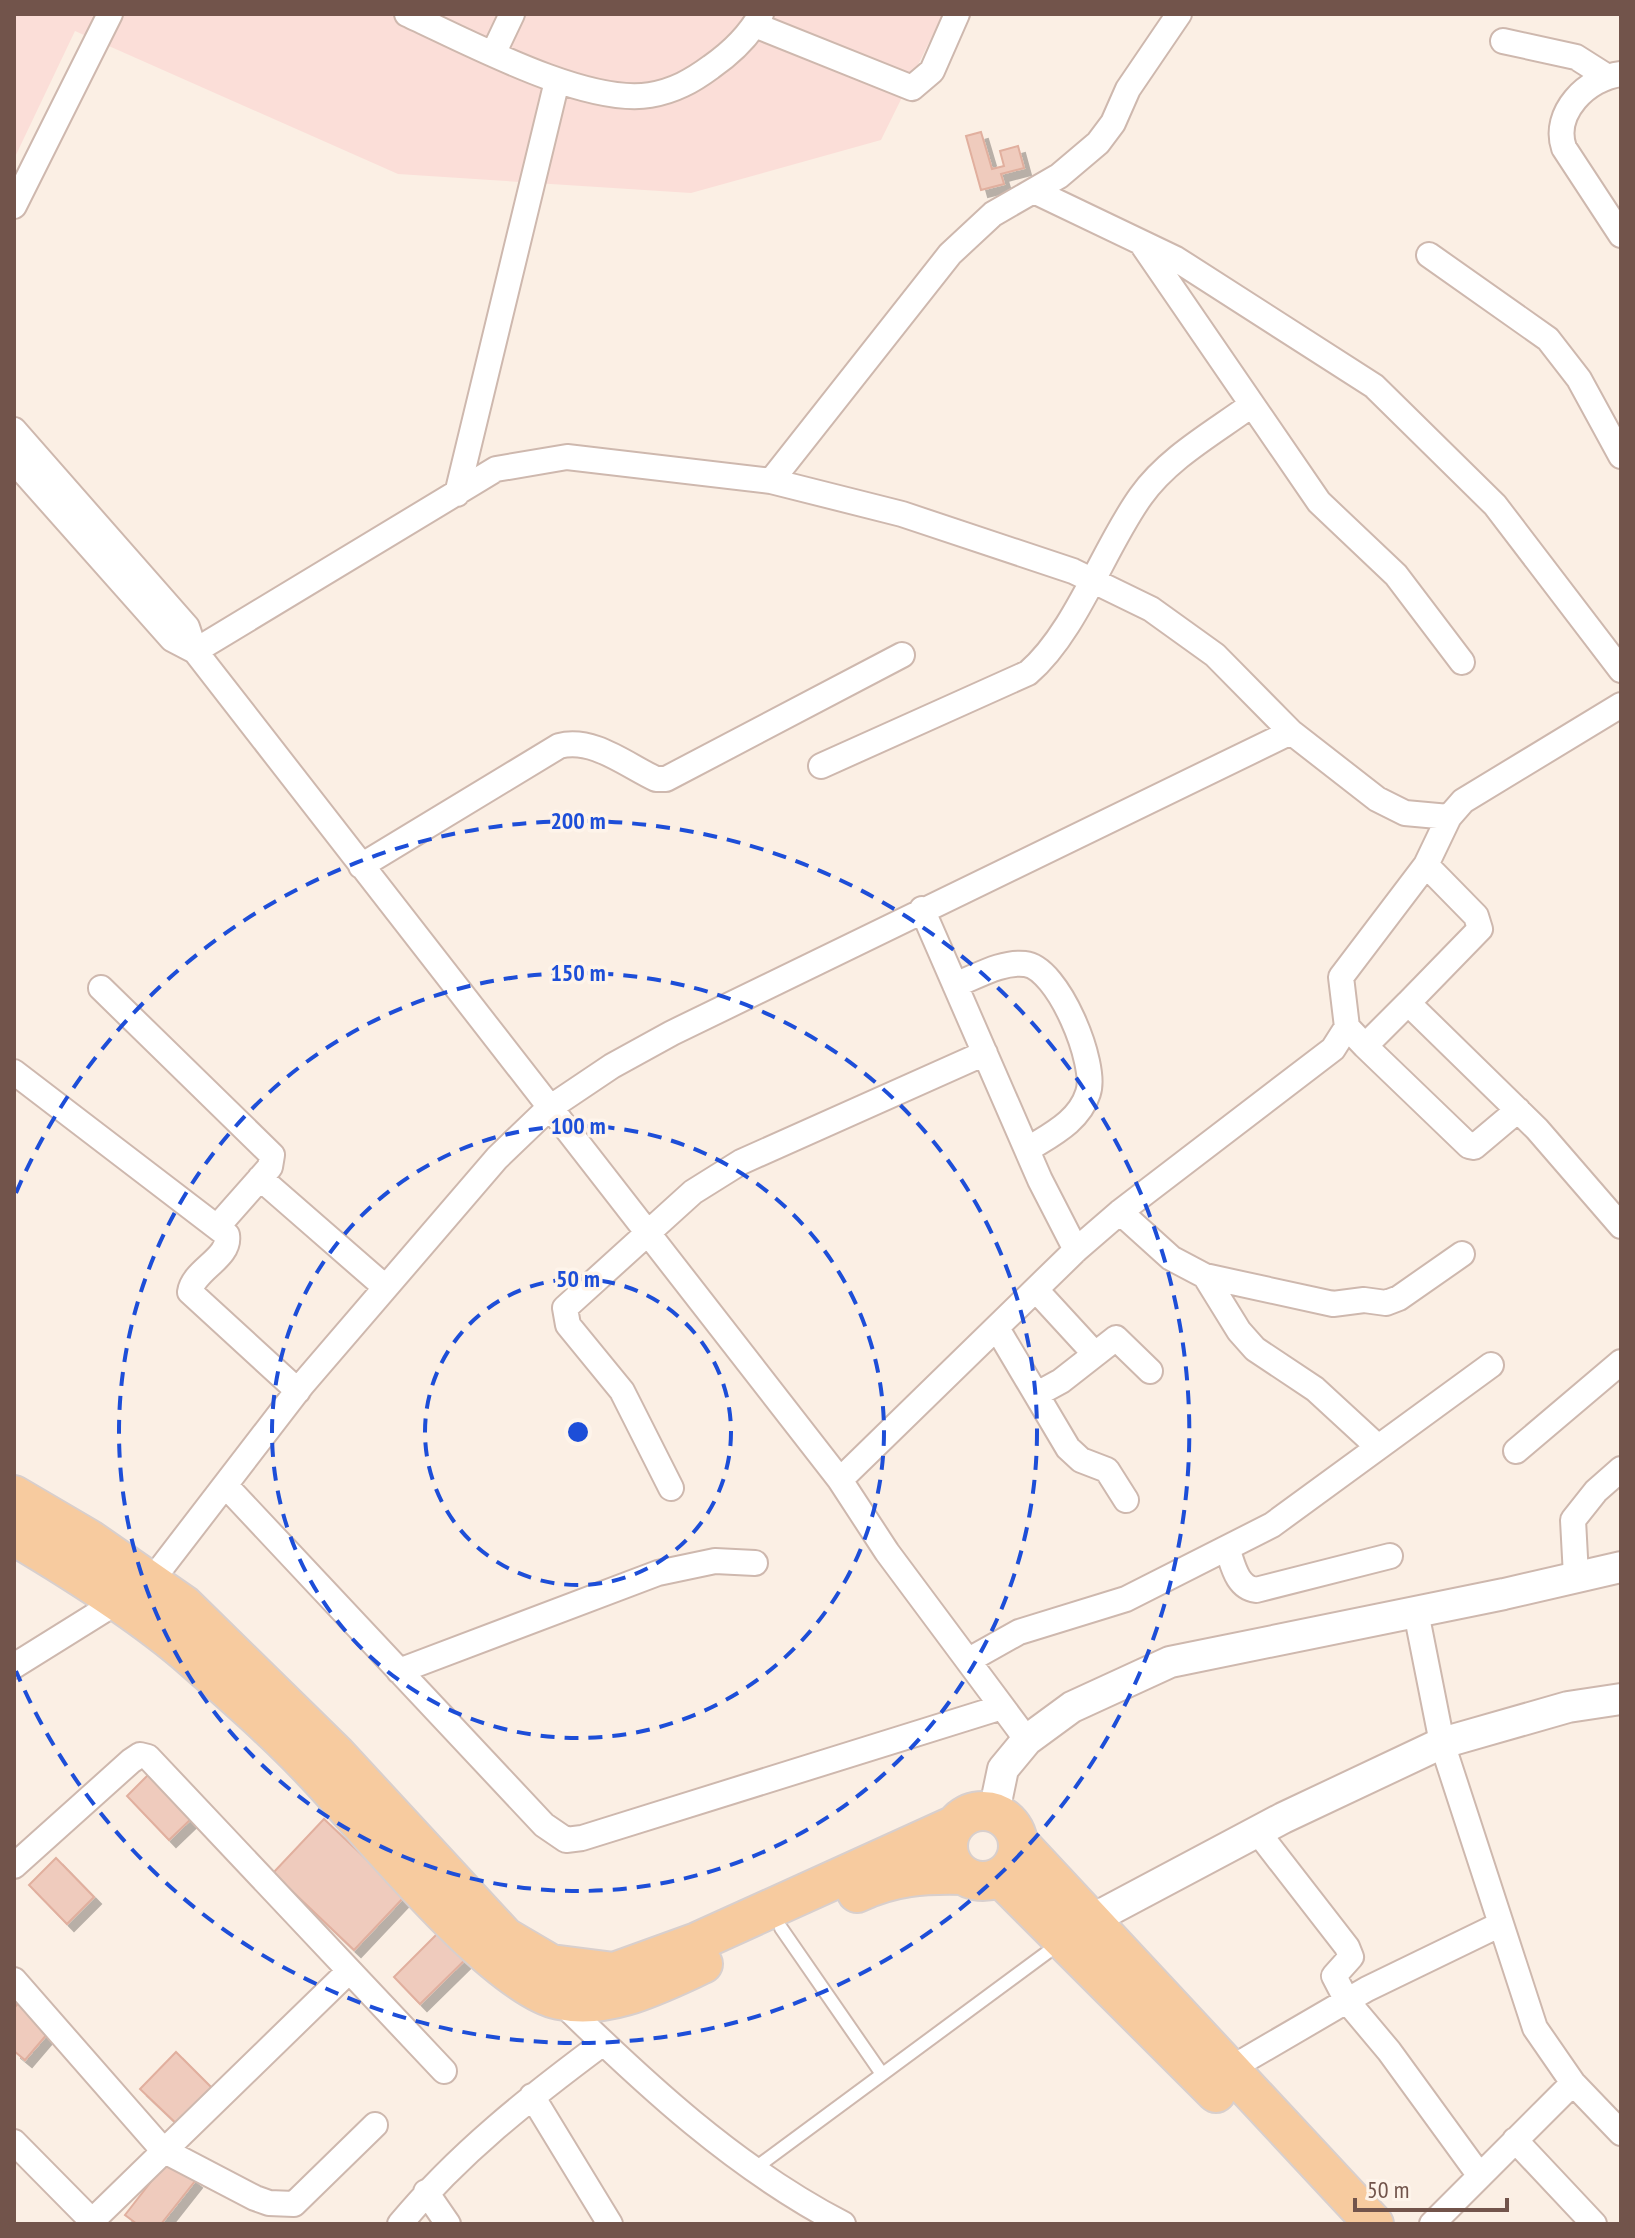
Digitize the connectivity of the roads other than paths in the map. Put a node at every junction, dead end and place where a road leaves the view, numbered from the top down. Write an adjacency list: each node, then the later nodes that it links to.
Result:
1 (109, 14): 12 (street)
2 (407, 14): 8 (street)
3 (512, 14): 8 (street)
4 (957, 14): 6 (street)
5 (1179, 14): 11 (street)
6 (758, 20): 10 (street)
7 (1503, 41): 9 (street)
8 (493, 54): 10 (street)
9 (1614, 75): 13 (street)
10 (557, 81): 21 (street)
11 (1034, 191): 14 (street); 20 (street)
12 (14, 206)
13 (1621, 235)
14 (1139, 238): 16 (street); 26 (street)
15 (1429, 255): 18 (street)
16 (1250, 406): 22 (street); 25 (street)
17 (14, 430): 23 (street)
18 (1621, 456)
19 (14, 461): 23 (street)
20 (771, 481): 21 (street); 22 (street)
21 (457, 494): 23 (street)
22 (1093, 581): 28 (street); 29 (street)
23 (195, 651): 32 (street)
24 (902, 655): 32 (street)
25 (1462, 662)
26 (1621, 670)
27 (1621, 705): 30 (street)
28 (1291, 732): 30 (street); 33 (street)
29 (821, 766)
30 (1449, 817): 31 (street)
31 (1426, 865): 36 (street); 37 (street)
32 (361, 866): 41 (street)
33 (922, 909): 34 (street); 41 (street)
34 (955, 985): 39 (street); 43 (street)
35 (101, 988): 44 (street)
36 (1408, 1003): 38 (street); 42 (street)
37 (1347, 1027): 38 (street); 45 (street)
38 (1365, 1046): 42 (street)
39 (985, 1053): 43 (street); 48 (street)
40 (14, 1072): 47 (street)
41 (548, 1109): 48 (street); 52 (street)
42 (1518, 1110): 46 (street)
43 (1027, 1150): 49 (street)
44 (260, 1178): 47 (street); 52 (street)
45 (1120, 1212): 49 (street); 51 (street)
46 (1621, 1226)
47 (217, 1227): 59 (street)
48 (649, 1230): 64 (street); 66 (street)
49 (1076, 1250): 53 (street)
50 (1462, 1254): 51 (street)
51 (1205, 1276): 61 (street)
52 (385, 1287): 59 (street)
53 (1037, 1291): 54 (street); 55 (street)
54 (998, 1330): 60 (street); 64 (street)
55 (1094, 1353): 58 (street); 60 (street)
56 (1491, 1365): 61 (street)
57 (1619, 1368): 62 (street)
58 (1150, 1371)
59 (298, 1391): 65 (street)
60 (1039, 1393): 68 (street)
61 (1378, 1447): 70 (street)
62 (1516, 1451)
63 (1621, 1469): 74 (street)
64 (840, 1480): 78 (street)
65 (226, 1486): 75 (street); 80 (street)
66 (671, 1488)
67 (14, 1495): 75 (main road)
68 (1126, 1500)
69 (14, 1536): 76 (main road)
70 (1227, 1548): 71 (street); 78 (street)
71 (1390, 1556)
72 (755, 1563): 80 (street)
73 (1621, 1567): 74 (street)
74 (1576, 1576): 77 (street)
75 (152, 1580): 76 (street); 86 (main road)
76 (116, 1604): 79 (street); 97 (main road)
77 (1416, 1612): 83 (street); 84 (street)
78 (969, 1660): 82 (street)
79 (14, 1666)
80 (399, 1671): 82 (street)
81 (1621, 1699): 84 (street)
82 (1002, 1707): 83 (street)
83 (1027, 1740): 85 (street)
84 (1442, 1743): 87 (street); 92 (street)
85 (994, 1812): 86 (main road); 88 (main road)
86 (955, 1825): 90 (main road)
87 (1257, 1831): 94 (street); 98 (street)
88 (1019, 1843): 91 (main road); 94 (main road)
89 (14, 1866): 95 (street)
90 (963, 1875): 91 (main road); 93 (main road)
91 (1000, 1877): 94 (main road)
92 (1499, 1925): 98 (street); 103 (street)
93 (781, 1928): 97 (main road); 102 (lane)
94 (1076, 1930): 100 (main road); 102 (lane); 118 (main road)
95 (348, 1972): 101 (street); 109 (street)
96 (14, 1980): 109 (street)
97 (559, 2000): 99 (street)
98 (1347, 2001): 100 (street); 111 (street)
99 (603, 2043): 104 (street); 110 (street)
100 (1228, 2070): 119 (main road)
101 (444, 2071)
102 (882, 2074): 110 (lane)
103 (1573, 2083): 106 (street); 107 (street)
104 (532, 2096): 112 (street); 116 (street)
105 (375, 2125): 109 (street)
106 (1621, 2133)
107 (1515, 2140): 111 (street); 121 (street)
108 (14, 2142): 113 (street)
109 (163, 2150): 113 (street)
110 (754, 2169): 117 (street)
111 (1480, 2176): 120 (street)
112 (426, 2192): 114 (street); 115 (street)
113 (91, 2224)
114 (400, 2224)
115 (448, 2224)
116 (610, 2224)
117 (843, 2224)
118 (1338, 2224)
119 (1374, 2224)
120 (1432, 2224)
121 (1594, 2224)

